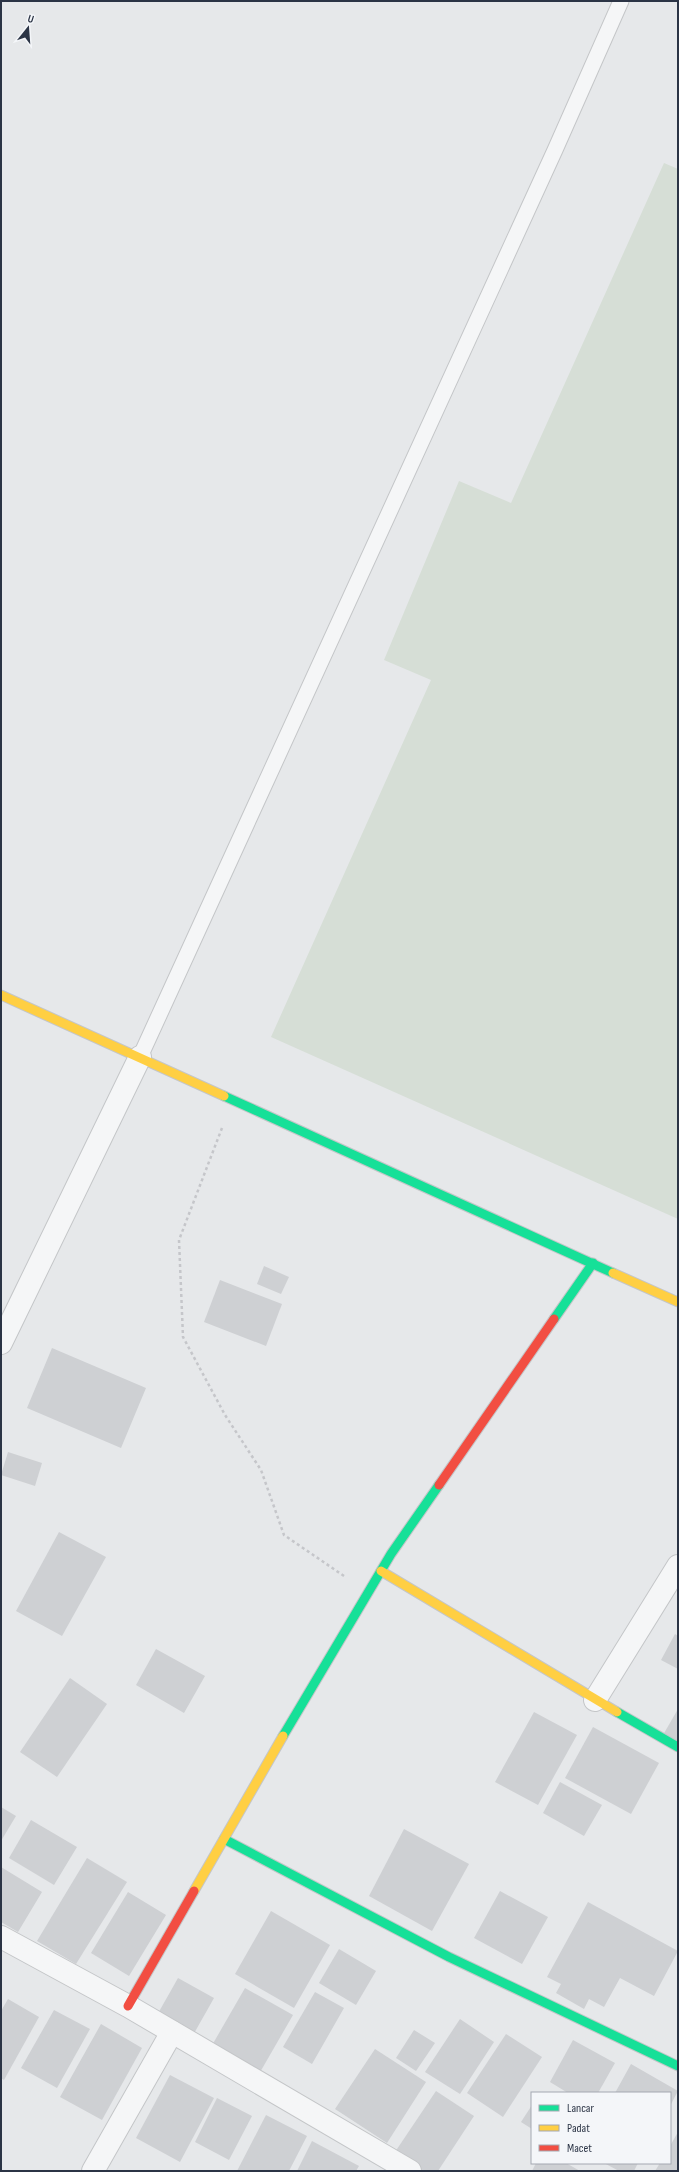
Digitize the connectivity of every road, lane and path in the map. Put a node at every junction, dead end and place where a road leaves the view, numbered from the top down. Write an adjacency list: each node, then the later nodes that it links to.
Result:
1 (621, 1): 3 (lane)
2 (1, 995): 3 (street)
3 (140, 1057): 4 (street); 7 (street)
4 (233, 1099): 5 (street); 10 (path)
5 (593, 1263): 6 (street); 9 (street)
6 (678, 1302)
7 (1, 1343)
8 (678, 1566): 11 (street)
9 (381, 1571): 10 (street); 11 (street)
10 (368, 1592): 13 (street)
11 (595, 1700): 12 (street)
12 (678, 1747)
13 (224, 1839): 15 (street); 17 (street)
14 (1, 1937): 15 (street)
15 (128, 2006): 16 (street)
16 (172, 2032): 18 (street); 19 (street)
17 (678, 2066)
18 (93, 2171)
19 (410, 2171)

